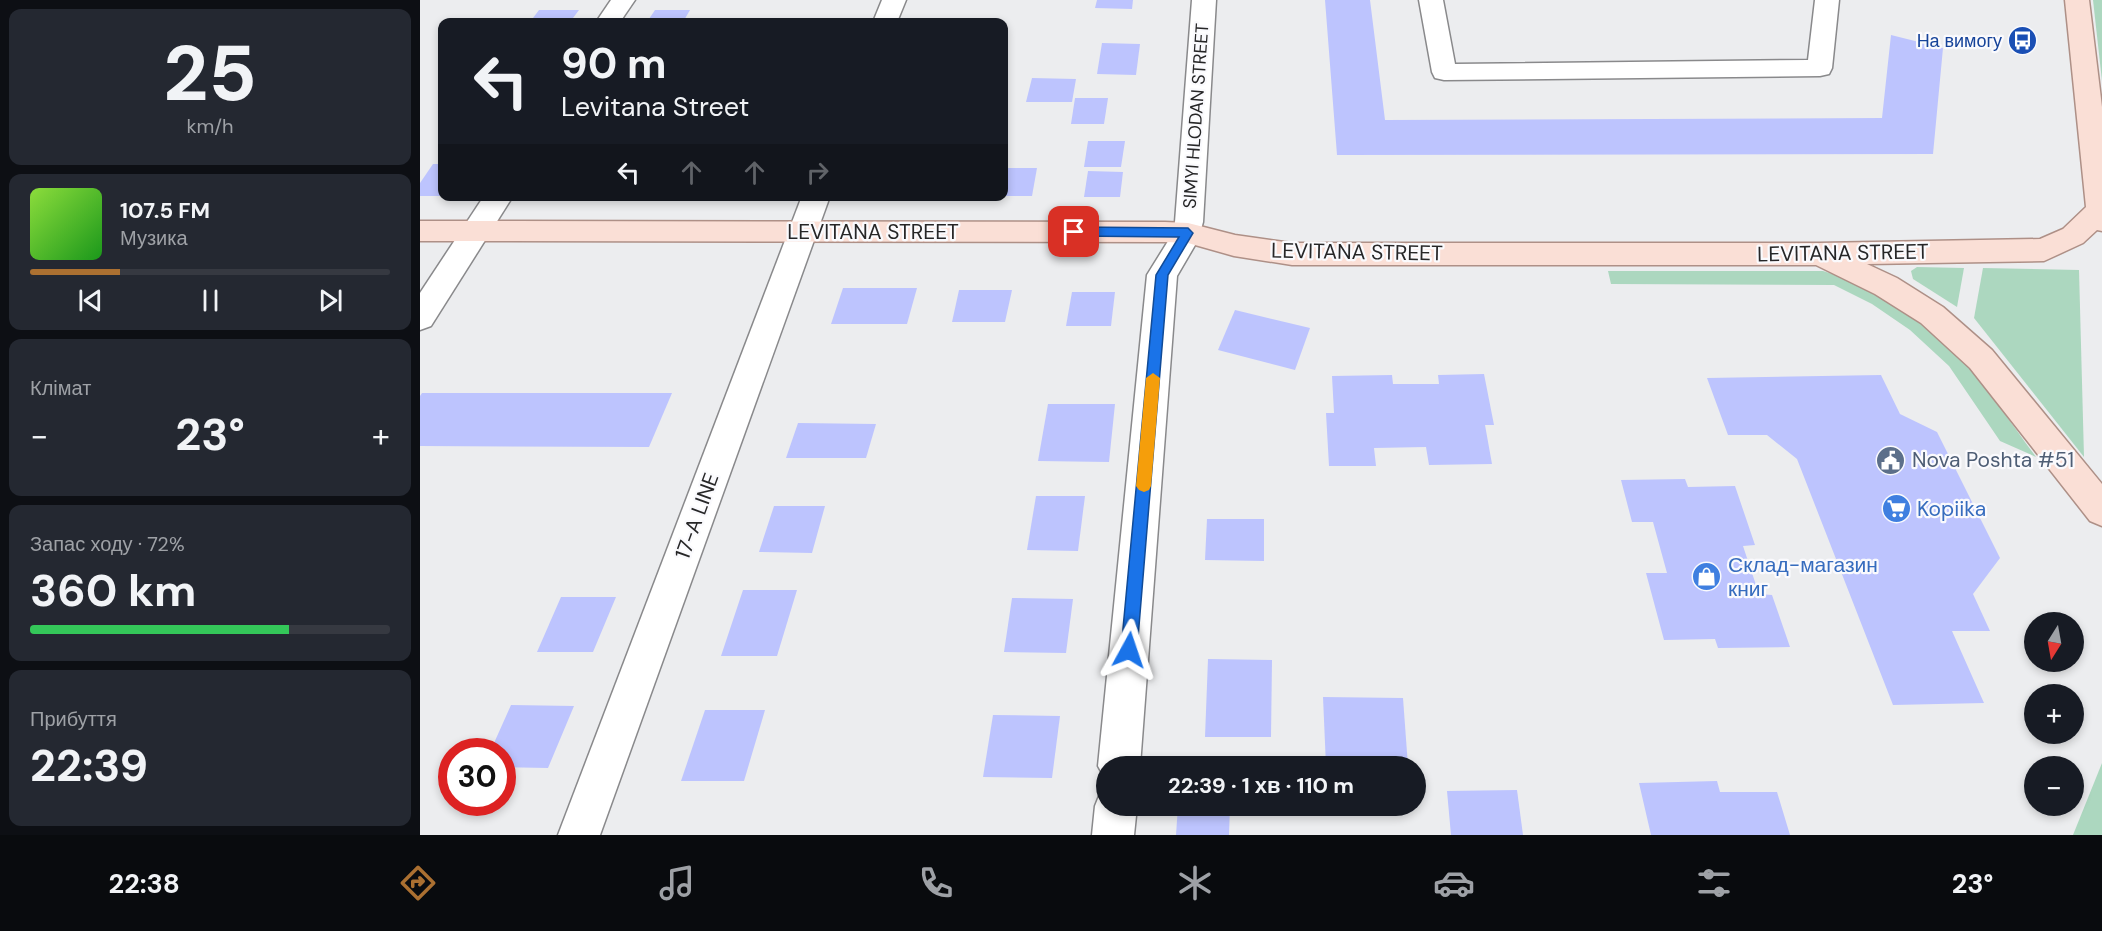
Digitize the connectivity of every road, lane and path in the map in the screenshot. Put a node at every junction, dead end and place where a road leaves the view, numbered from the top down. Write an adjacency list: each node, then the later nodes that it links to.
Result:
1 (622, 0): 7 (street)
2 (894, 0): 8 (street)
3 (1204, 0): 15 (street, SIMYI HLODAN STREET)
4 (1431, 0): 5 (street)
5 (1827, 0)
6 (2077, 0): 11 (main road)
7 (611, 18)
8 (887, 18)
9 (496, 201): 13 (street)
10 (814, 201): 14 (street, 17-A LINE)
11 (2102, 213): 16 (main road, LEVITANA STREET)
12 (420, 231): 13 (main road, LEVITANA STREET)
13 (476, 231): 14 (main road, LEVITANA STREET); 17 (street)
14 (802, 232): 15 (main road, LEVITANA STREET); 21 (street, 17-A LINE)
15 (1188, 233): 16 (main road, LEVITANA STREET); 19 (street)
16 (1819, 254): 18 (main road)
17 (420, 318)
18 (2102, 510)
19 (1120, 756)
20 (1115, 816): 22 (street)
21 (579, 835)
22 (1113, 835)

